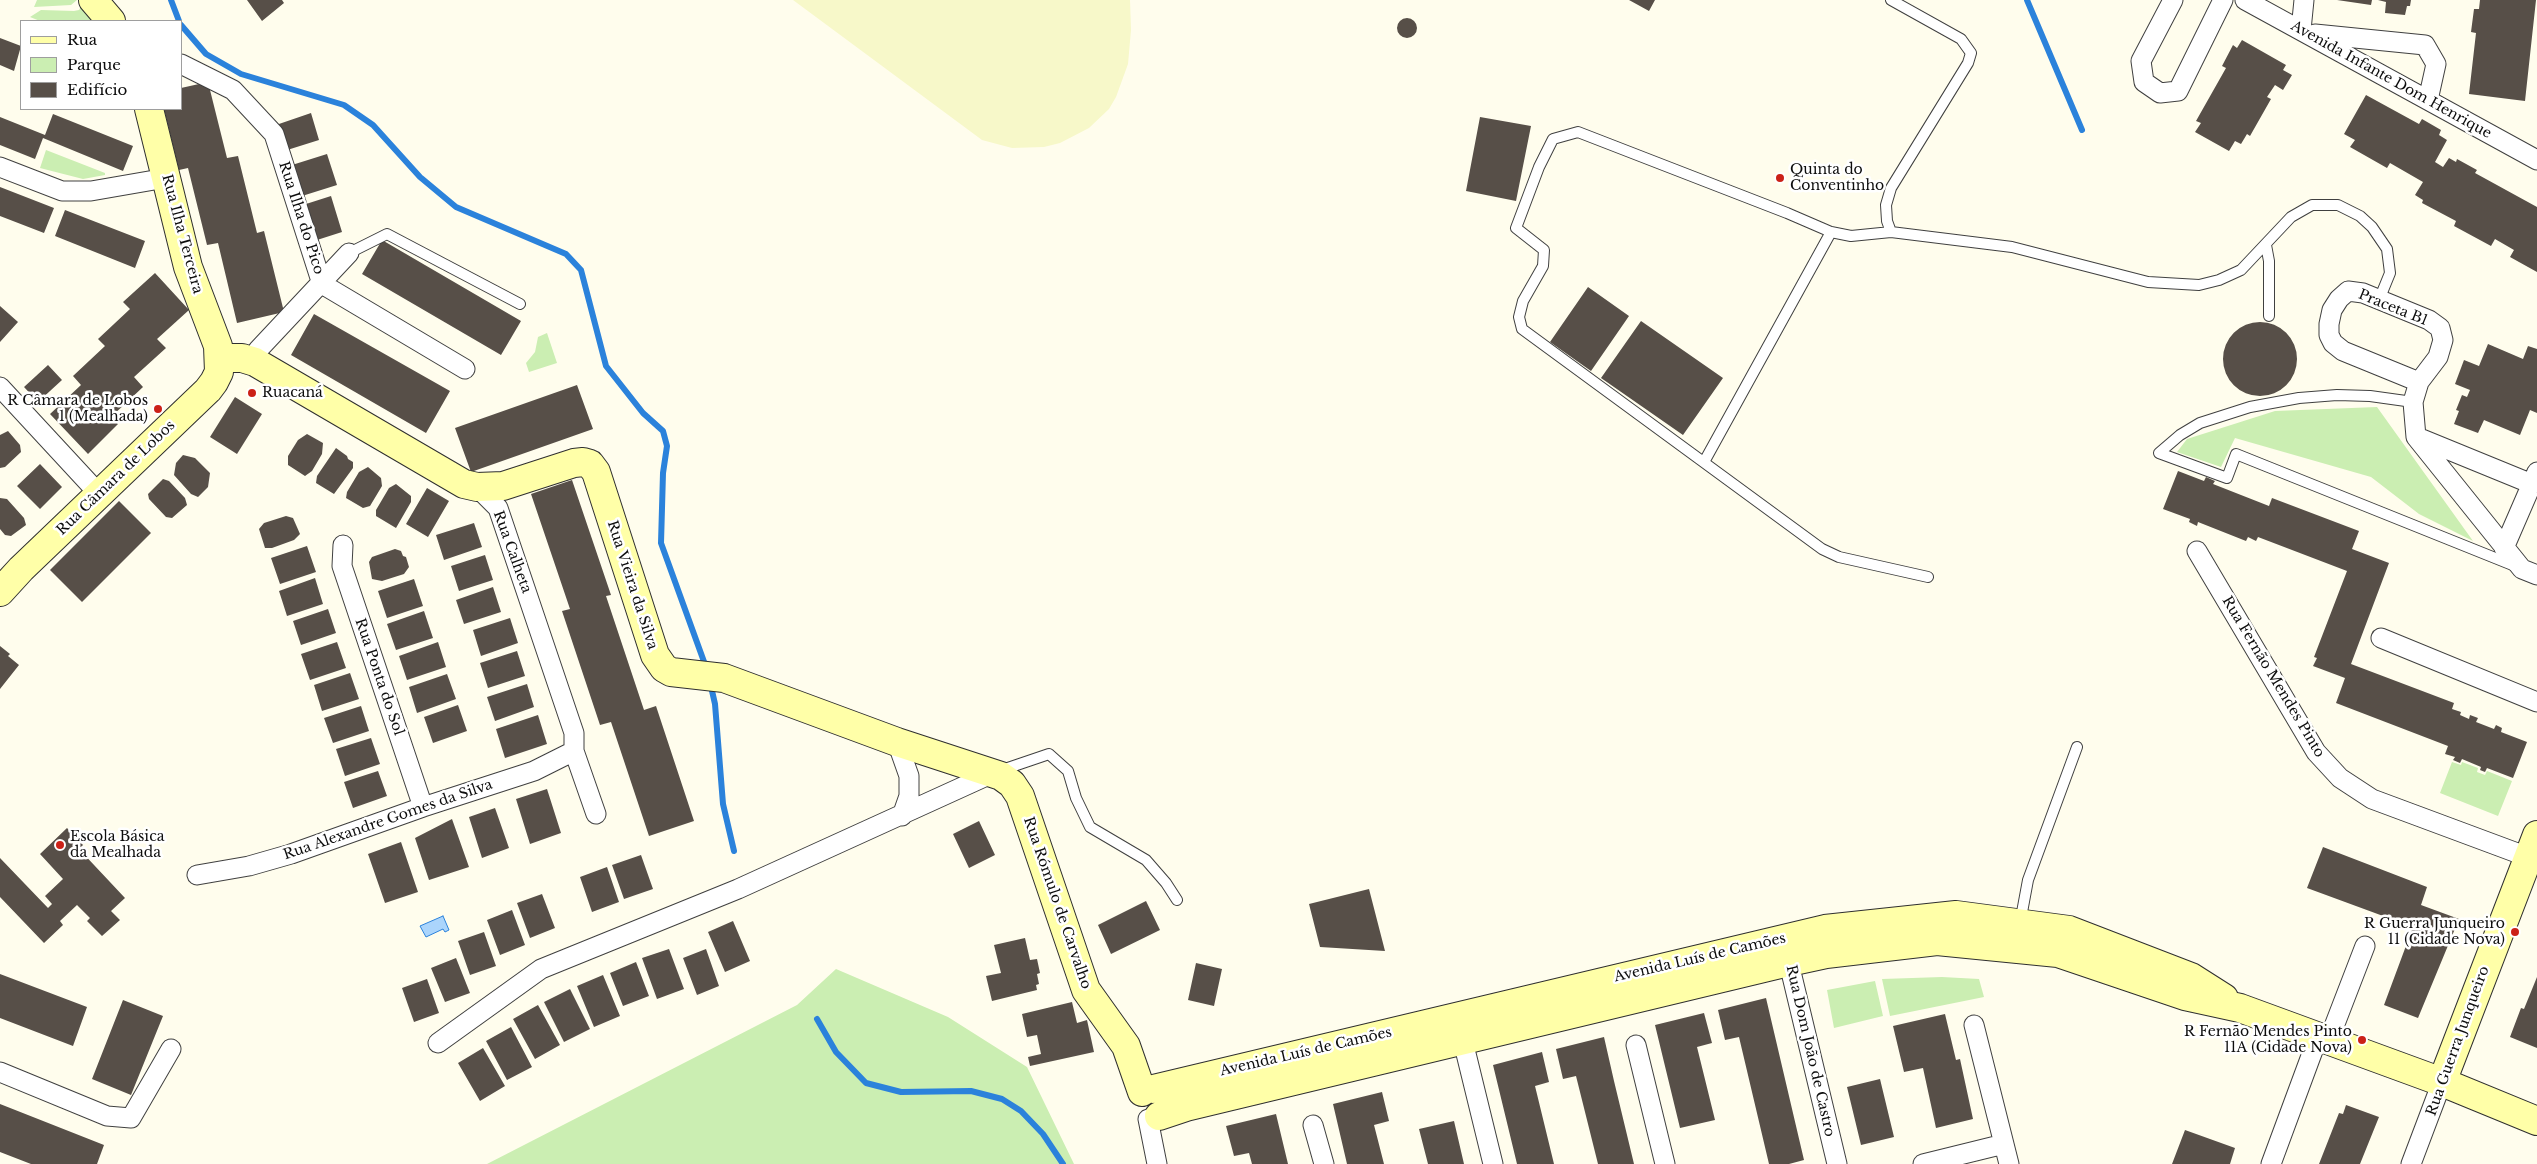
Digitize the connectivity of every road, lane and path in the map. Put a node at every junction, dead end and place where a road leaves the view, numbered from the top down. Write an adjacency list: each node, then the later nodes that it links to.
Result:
1 (93, 0): 8 (street)
2 (121, 0): 9 (street)
3 (1891, 0): 18 (lane)
4 (2173, 0): 5 (street)
5 (2223, 0)
6 (2245, 0): 10 (street, Avenida Infante Dom Henrique)
7 (2304, 0): 10 (street)
8 (110, 20)
9 (126, 20)
10 (2304, 32): 12 (street, Avenida Infante Dom Henrique); 12 (street)
11 (182, 64): 21 (street, Rua Ilha do Pico)
12 (2428, 100): 14 (street, Avenida Infante Dom Henrique)
13 (149, 110): 16 (street, Rua Ilha Terceira)
14 (2537, 160)
15 (0, 167): 16 (street)
16 (166, 178): 25 (street, Rua Ilha Terceira)
17 (1831, 232): 18 (lane); 32 (lane); 32 (lane)
18 (1891, 232): 19 (lane)
19 (2266, 245): 22 (lane); 24 (lane)
20 (348, 254): 21 (street); 23 (lane)
21 (322, 284): 26 (street); 27 (street, Rua Ilha do Pico)
22 (2379, 300): 28 (street, Praceta B1); 28 (street, Praceta B1)
23 (520, 304)
24 (2269, 316)
25 (219, 358): 26 (street, Rua Calheta); 35 (street, Rua Câmara de Lobos)
26 (255, 362): 34 (street, Rua Calheta)
27 (465, 369)
28 (2419, 382): 30 (street, Praceta B1)
29 (0, 387): 35 (street)
30 (2413, 402): 31 (street, Praceta B1); 39 (lane)
31 (2416, 437): 33 (street); 37 (street)
32 (1704, 462): 40 (lane)
33 (2534, 478): 37 (street)
34 (477, 487): 44 (street, Rua Vieira da Silva); 46 (street, Rua Calheta)
35 (100, 495): 41 (street, Rua Câmara de Lobos)
36 (343, 545): 48 (street, Rua Ponta do Sol)
37 (2504, 548): 39 (street)
38 (2197, 551): 51 (street, Rua Fernão Mendes Pinto)
39 (2529, 572)
40 (1928, 577)
41 (0, 592)
42 (2381, 638): 43 (street)
43 (2537, 702)
44 (897, 742): 47 (street, Rua Vieira da Silva); 50 (street)
45 (2077, 747): 54 (lane)
46 (574, 751): 48 (street, Rua Alexandre Gomes da Silva); 49 (street, Rua Calheta)
47 (993, 773): 50 (street); 53 (lane); 66 (street, Rua Rómulo de Carvalho)
48 (423, 807): 52 (street, Rua Alexandre Gomes da Silva)
49 (596, 814)
50 (902, 816): 61 (street)
51 (2532, 846): 65 (street, Rua Guerra Junqueiro)
52 (197, 875)
53 (1177, 900)
54 (2020, 924): 56 (street, Avenida Luís de Camões); 57 (street, Avenida Luís de Camões)
55 (2365, 946): 60 (street)
56 (1786, 950): 57 (street, Avenida Luís de Camões); 59 (street, Avenida Luís de Camões); 75 (street, Rua Dom João de Castro)
57 (2240, 1008): 60 (street, Avenida Luís de Camões)
58 (1974, 1025): 70 (street)
59 (1460, 1029): 66 (street, Avenida Luís de Camões); 67 (street, Avenida Luís de Camões); 73 (street)
60 (2323, 1040): 65 (street, Avenida Luís de Camões); 78 (street)
61 (438, 1043)
62 (1636, 1045): 74 (street)
63 (171, 1049): 64 (street)
64 (0, 1072)
65 (2442, 1082): 68 (street, Avenida Luís de Camões); 79 (street, Rua Guerra Junqueiro)
66 (1147, 1090): 67 (street, Rua Rómulo de Carvalho)
67 (1153, 1117): 71 (street)
68 (2537, 1120)
69 (1313, 1125): 72 (street)
70 (2004, 1144): 76 (street); 77 (street)
71 (1157, 1164)
72 (1324, 1164)
73 (1493, 1164)
74 (1665, 1164)
75 (1837, 1164)
76 (1923, 1164)
77 (2009, 1164)
78 (2271, 1164)
79 (2411, 1164)

